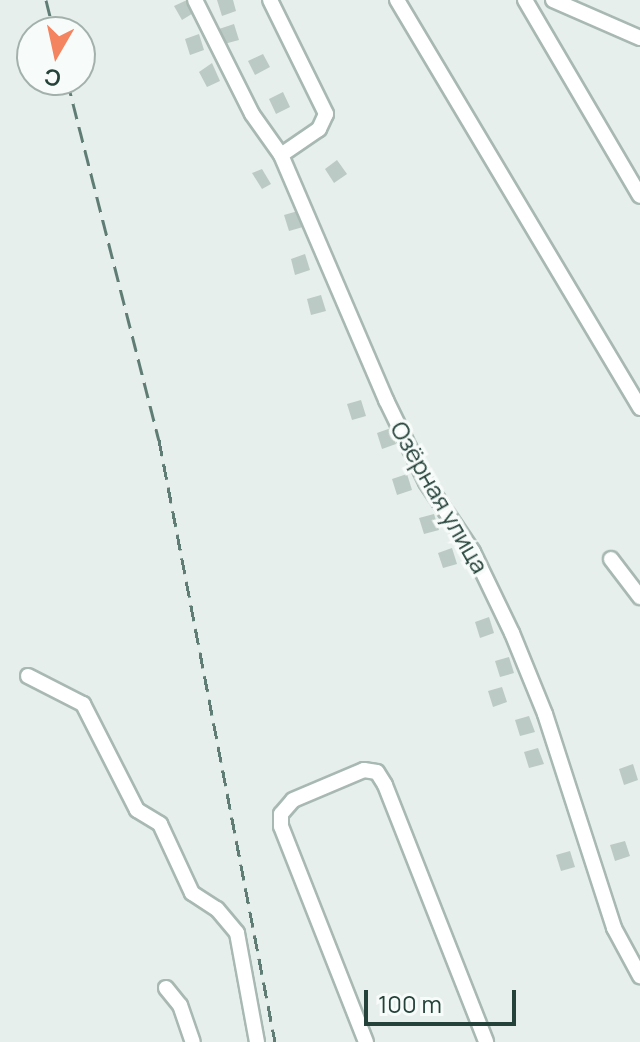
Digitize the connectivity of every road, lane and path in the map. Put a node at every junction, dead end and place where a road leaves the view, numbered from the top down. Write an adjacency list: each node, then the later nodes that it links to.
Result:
1 (195, 0): 7 (street, Озёрная улица)
2 (270, 0): 7 (street)
3 (397, 0): 9 (street)
4 (525, 0): 8 (street)
5 (553, 0): 6 (street)
6 (640, 38)
7 (281, 155): 13 (street, Озёрная улица)
8 (640, 196)
9 (640, 408)
10 (611, 559): 11 (street)
11 (640, 597)
12 (28, 676): 16 (street)
13 (640, 976)
14 (166, 988): 15 (street)
15 (193, 1042)
16 (257, 1042)
17 (366, 1042): 18 (street)
18 (486, 1042)

